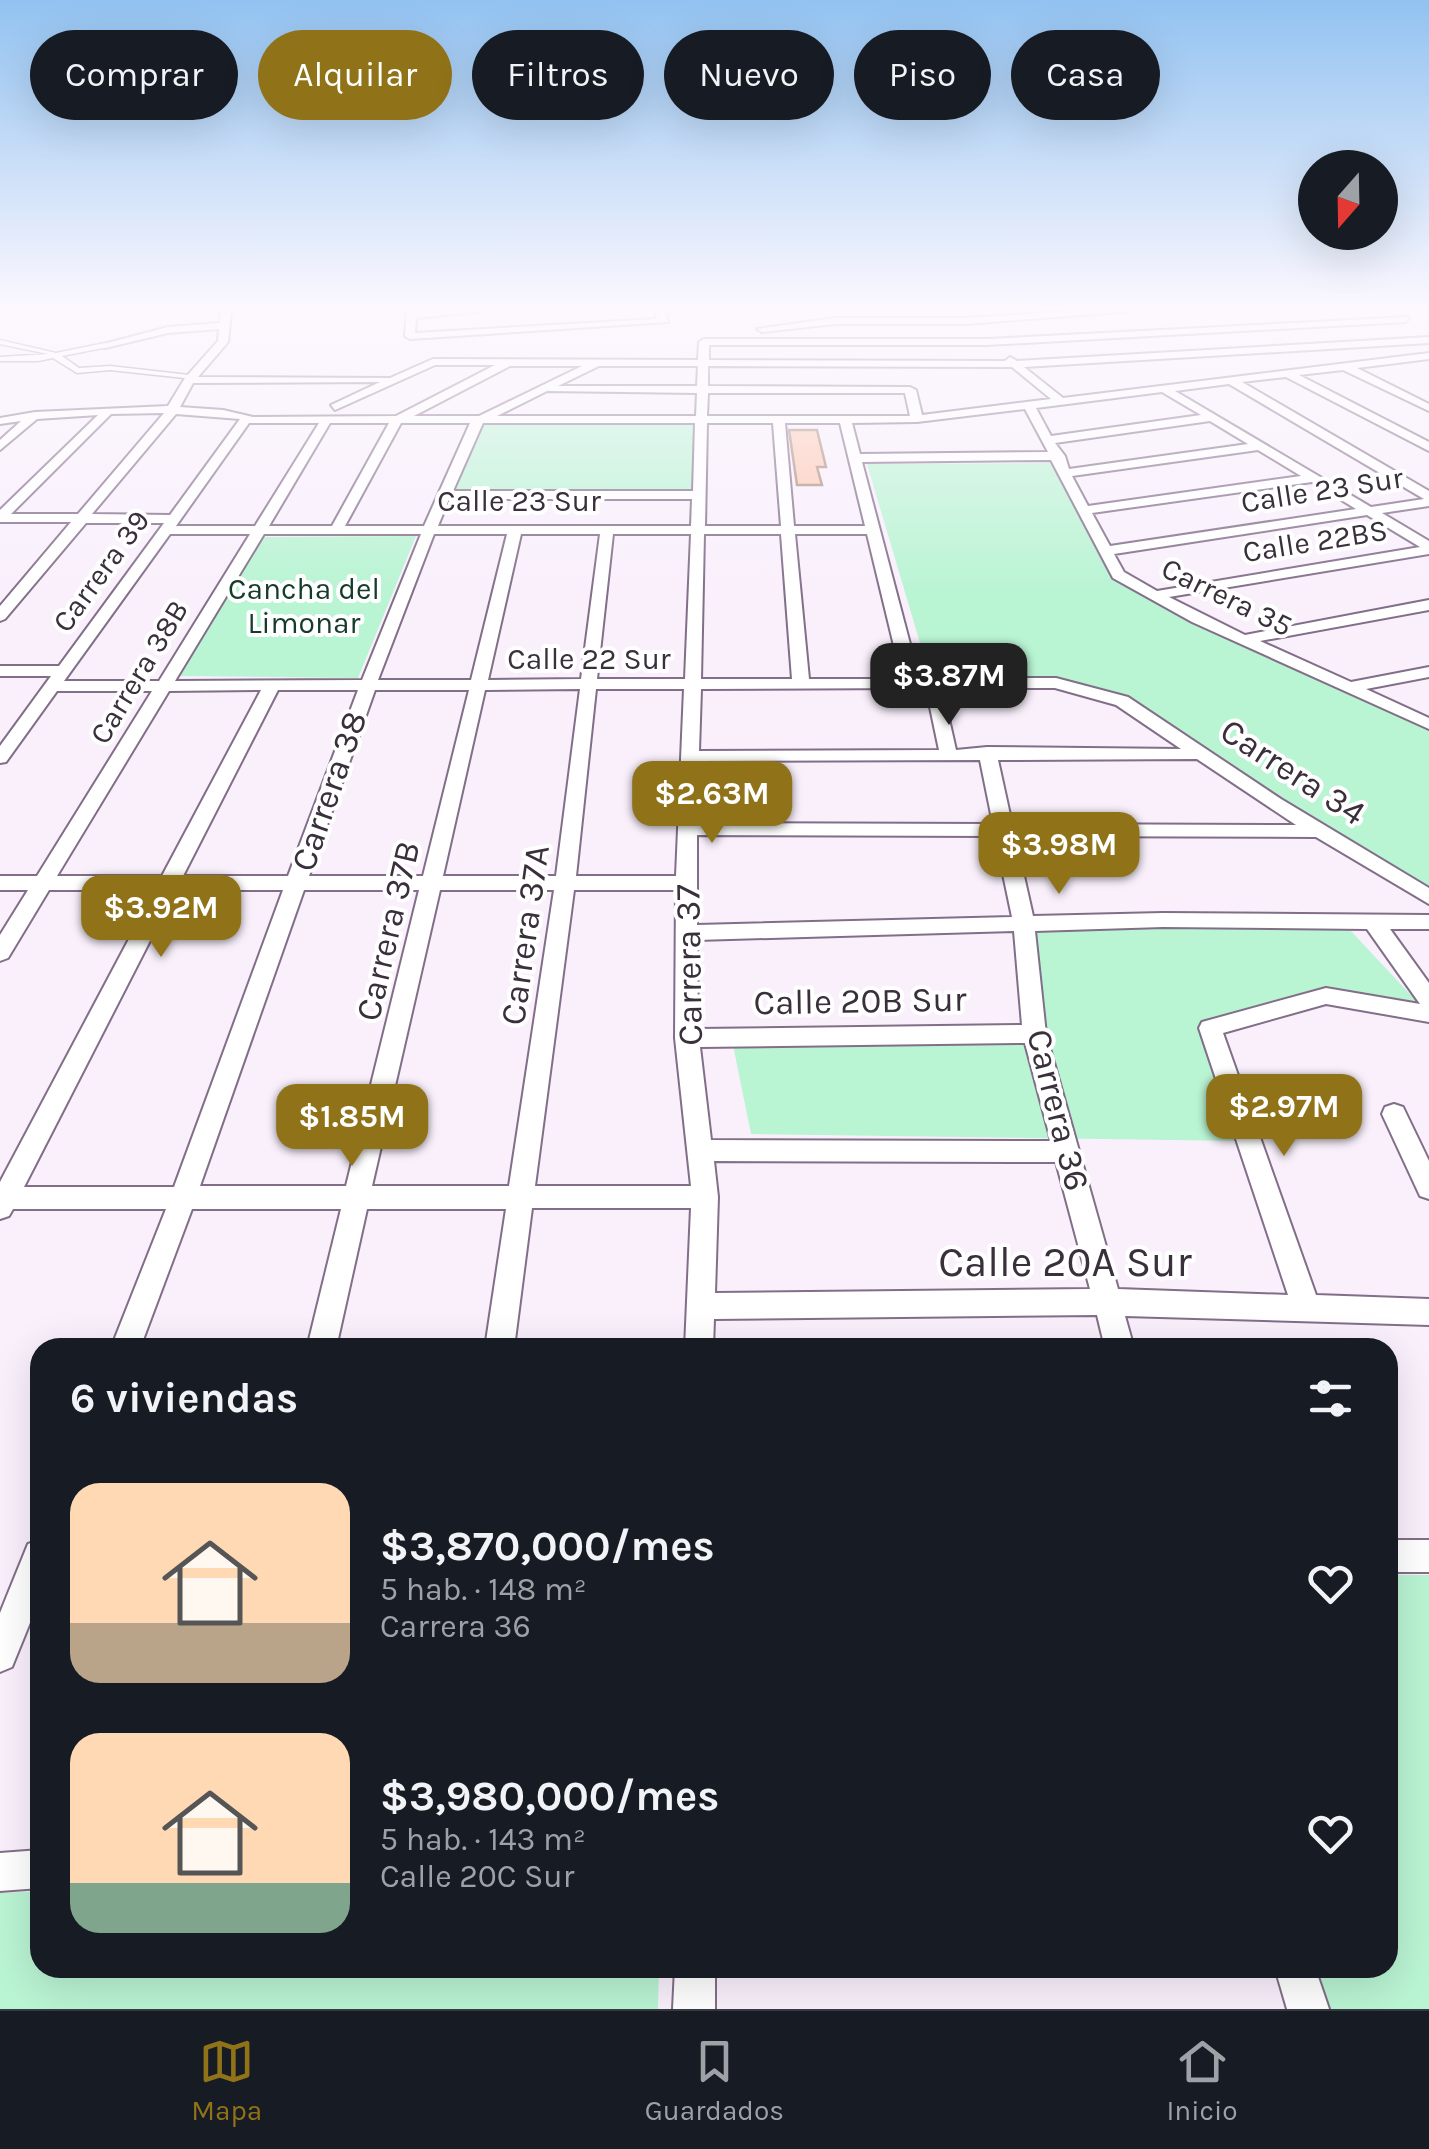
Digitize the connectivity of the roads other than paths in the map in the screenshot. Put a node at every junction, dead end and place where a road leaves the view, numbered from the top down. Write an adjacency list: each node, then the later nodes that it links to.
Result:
1 (175, 405): 12 (street)
2 (347, 405): 15 (street)
3 (427, 405): 20 (street)
4 (513, 405): 22 (street)
5 (702, 405): 21 (street, Carrera 37)
6 (914, 405): 18 (street)
7 (1044, 405): 11 (street)
8 (1194, 405): 16 (street)
9 (1271, 405): 35 (street)
10 (1347, 405): 28 (street)
11 (1030, 407): 18 (street); 25 (street, Carrera 35)
12 (171, 412): 13 (street); 17 (street); 39 (street)
13 (106, 413): 14 (street); 38 (street)
14 (35, 414): 19 (street); 26 (street)
15 (330, 414): 17 (street); 20 (street); 46 (street, Carrera 38B)
16 (1216, 417): 25 (street); 27 (street)
17 (247, 419): 40 (street, Carrera 39)
18 (918, 419): 24 (street)
19 (0, 421)
20 (396, 421): 22 (street); 41 (street)
21 (701, 421): 22 (street); 23 (street); 34 (street, Carrera 37)
22 (476, 422): 33 (street, Carrera 38)
23 (778, 422): 24 (street); 45 (street)
24 (846, 422): 30 (street)
25 (1048, 440): 29 (street, Carrera 35)
26 (0, 446)
27 (1261, 446): 31 (street); 32 (street)
28 (1429, 447)
29 (1059, 456): 30 (street); 31 (street, Carrera 35)
30 (856, 458): 48 (street)
31 (1066, 473): 36 (street, Carrera 35)
32 (1314, 478): 36 (street); 37 (street)
33 (443, 495): 34 (street); 42 (street, Carrera 38)
34 (700, 495): 47 (street, Carrera 37)
35 (1429, 499): 37 (street, Calle 23 Sur)
36 (1085, 510): 50 (street, Carrera 35)
37 (1370, 511): 49 (street); 50 (street, Calle 23 Sur)
38 (0, 518): 39 (street, Calle 23 Sur)
39 (84, 518): 40 (street, Calle 23 Sur); 53 (street)
40 (168, 524): 46 (street, Calle 23 Sur); 57 (street, Carrera 39)
41 (338, 529): 42 (street, Calle 23 Sur); 46 (street, Calle 23 Sur)
42 (428, 529): 43 (street, Calle 23 Sur); 66 (street, Carrera 38)
43 (515, 529): 44 (street, Calle 23 Sur); 65 (street, Carrera 37B)
44 (607, 529): 47 (street, Calle 23 Sur); 61 (street, Carrera 37A)
45 (787, 529): 47 (street, Calle 23 Sur); 48 (street, Calle 23 Sur); 63 (street)
46 (259, 530): 60 (street, Carrera 38B)
47 (698, 530): 62 (street, Carrera 37)
48 (875, 530): 58 (street)
49 (1429, 549): 51 (street, Calle 22BS)
50 (1105, 551): 51 (street, Carrera 35)
51 (1151, 596): 54 (street, Carrera 35)
52 (1429, 605): 54 (street)
53 (0, 616)
54 (1242, 640): 67 (street, Carrera 35)
55 (0, 671): 57 (street, Calle 22 Sur)
56 (1429, 672): 67 (street)
57 (59, 679): 60 (street, Calle 22 Sur); 74 (street, Carrera 39)
58 (912, 684): 59 (street, Calle 22 Sur); 63 (street, Calle 22 Sur)
59 (933, 684): 68 (street, Calle 22 Sur); 70 (street)
60 (161, 686): 64 (street, Calle 22 Sur); 79 (street, Carrera 38B)
61 (588, 686): 62 (street, Calle 22 Sur); 65 (street, Calle 22 Sur); 83 (street, Carrera 37A)
62 (694, 686): 63 (street, Calle 22 Sur); 73 (street, Carrera 37)
63 (801, 686)
64 (271, 687): 66 (street, Calle 22 Sur); 80 (street)
65 (478, 687): 66 (street, Calle 22 Sur); 82 (street, Carrera 37B)
66 (365, 688): 81 (street, Carrera 38)
67 (1348, 688): 69 (street, Carrera 35)
68 (1122, 701): 72 (street, Carrera 34)
69 (1429, 724)
70 (948, 752): 71 (street); 73 (street)
71 (987, 752): 72 (street); 77 (street, Carrera 36)
72 (1206, 754): 76 (street, Carrera 34)
73 (691, 756): 75 (street, Carrera 37)
74 (0, 758)
75 (688, 829): 77 (street); 84 (street, Carrera 37)
76 (1324, 831): 77 (street); 85 (street, Carrera 34)
77 (1004, 832): 88 (street, Carrera 36)
78 (0, 883): 79 (street)
79 (45, 883): 80 (street); 90 (street, Carrera 38B)
80 (173, 883): 81 (street); 103 (street)
81 (297, 883): 82 (street); 101 (street, Carrera 38)
82 (434, 883): 83 (street); 99 (street, Carrera 37B)
83 (565, 883): 84 (street); 102 (street, Carrera 37A)
84 (686, 884): 89 (street, Carrera 37)
85 (1429, 897)
86 (1373, 921): 87 (street); 88 (street); 91 (street)
87 (1429, 922)
88 (1024, 924): 89 (street); 93 (street, Carrera 36)
89 (688, 933): 94 (street, Carrera 37)
90 (0, 954)
91 (1429, 1000)
92 (1429, 1014): 106 (street)
93 (1034, 1034): 94 (street, Calle 20B Sur); 97 (street, Carrera 36)
94 (687, 1038): 96 (street, Carrera 37)
95 (1394, 1114): 98 (street)
96 (703, 1150): 97 (street); 100 (street, Carrera 37)
97 (1066, 1152): 104 (street, Carrera 36)
98 (1429, 1188)
99 (358, 1197): 101 (street); 102 (street); 109 (street, Carrera 37B)
100 (705, 1197): 102 (street); 105 (street, Carrera 37)
101 (186, 1198): 103 (street); 108 (street, Carrera 38)
102 (521, 1198): 110 (street, Carrera 37A)
103 (2, 1201)
104 (1108, 1302): 105 (street, Calle 20A Sur); 106 (street, Calle 20A Sur); 112 (street, Carrera 36)
105 (700, 1306): 111 (street, Carrera 37)
106 (1306, 1309): 107 (street, Calle 20A Sur)
107 (1429, 1312)
108 (129, 1338)
109 (323, 1338)
110 (500, 1338)
111 (699, 1338)
112 (1117, 1338)
113 (1398, 1556): 114 (street)
114 (1429, 1556)
115 (30, 1580): 116 (street)
116 (0, 1654)
117 (30, 1870): 118 (street)
118 (0, 1872)
119 (695, 1978): 121 (street)
120 (1298, 1978): 122 (street)
121 (694, 2009)
122 (1308, 2009)

